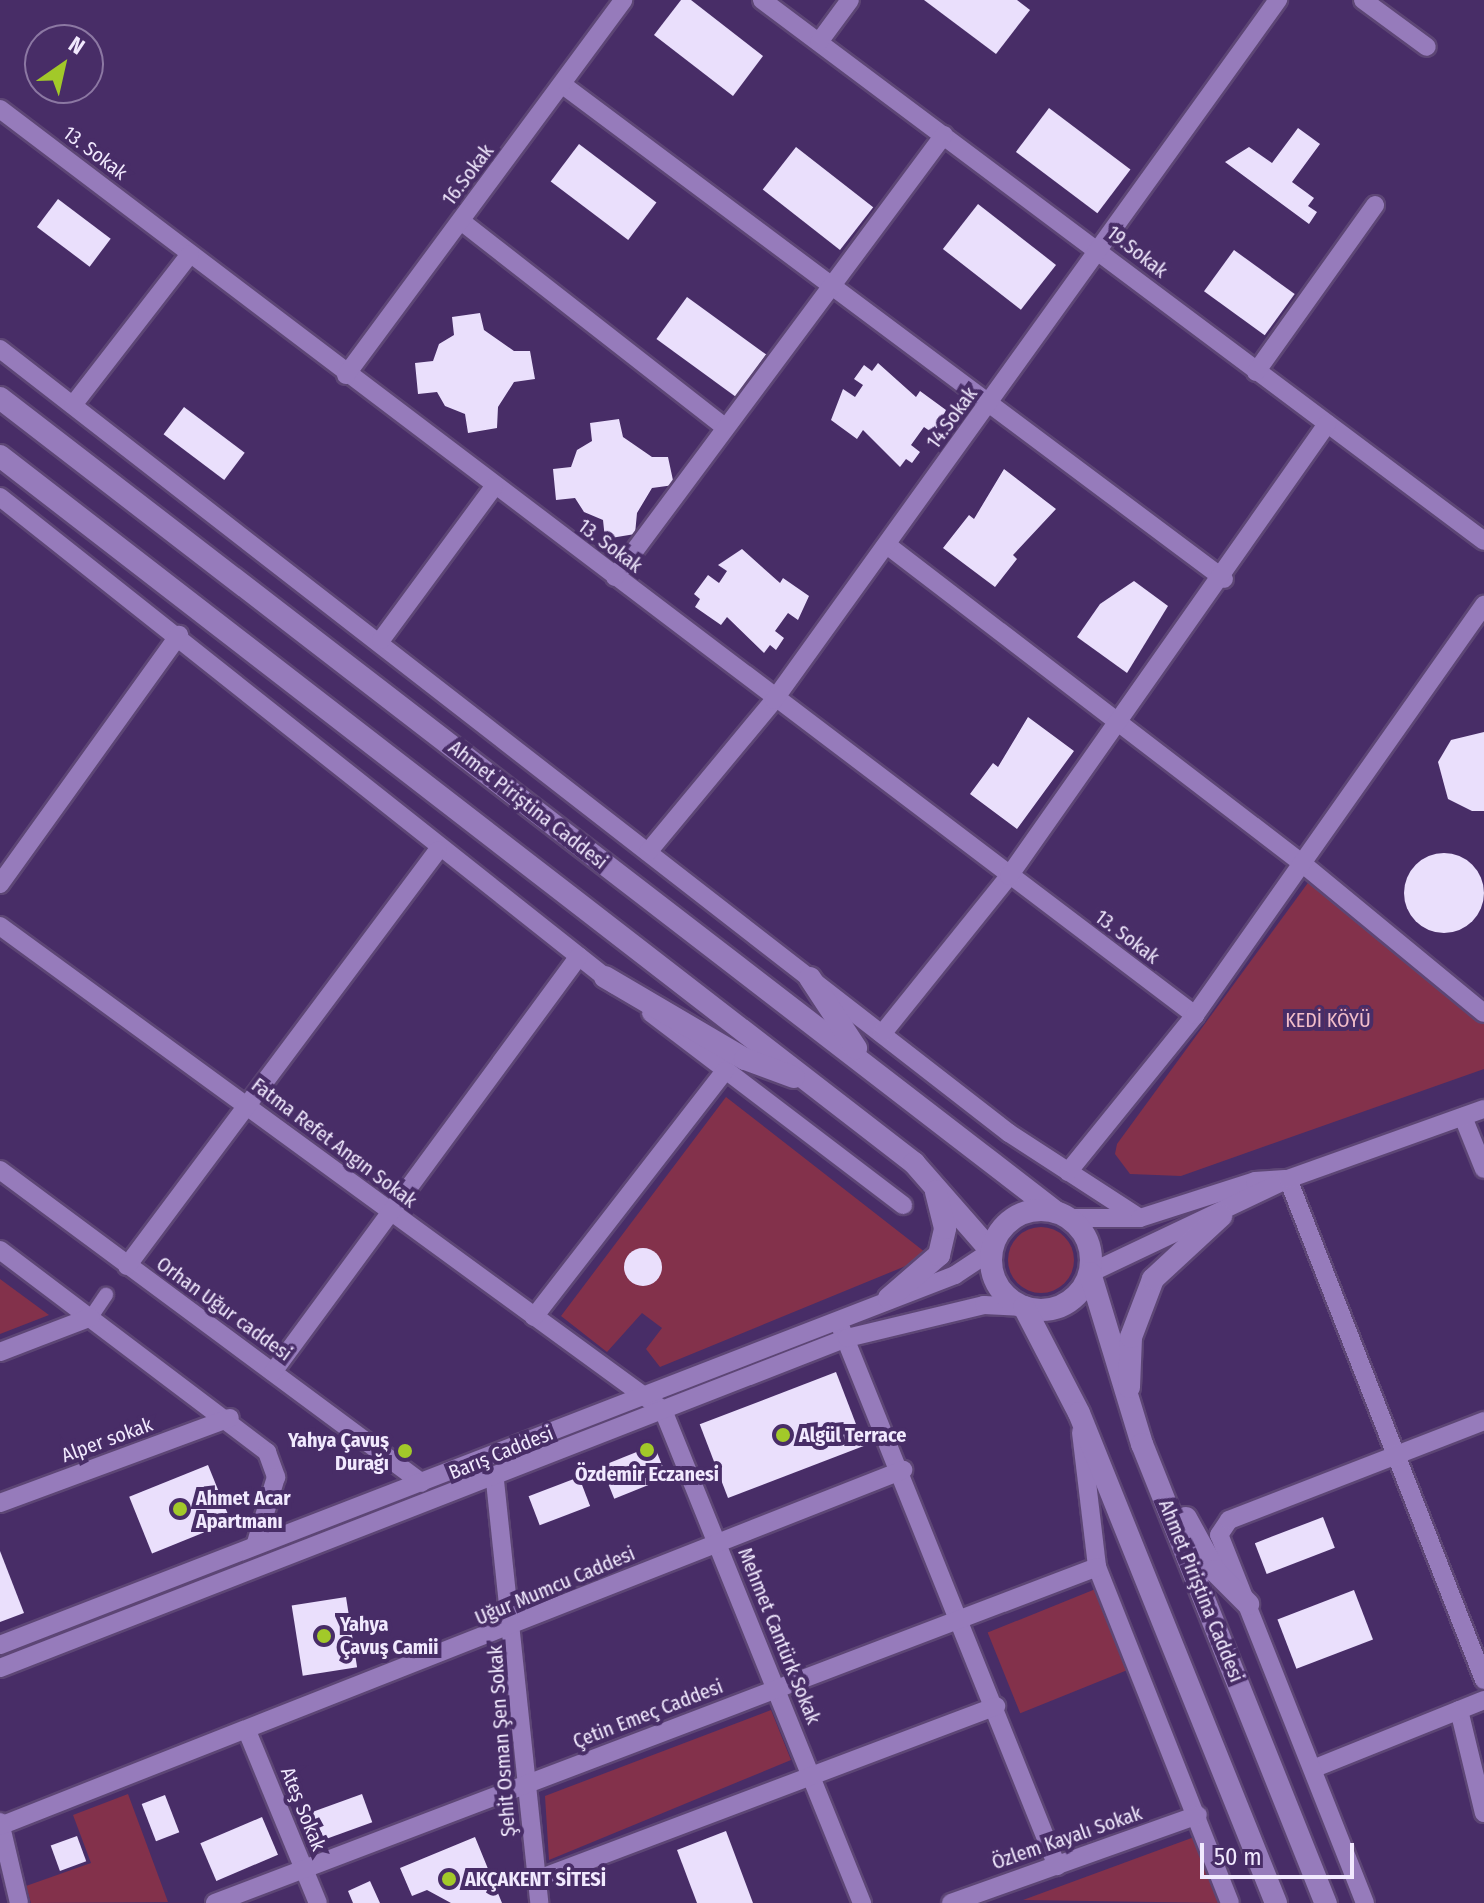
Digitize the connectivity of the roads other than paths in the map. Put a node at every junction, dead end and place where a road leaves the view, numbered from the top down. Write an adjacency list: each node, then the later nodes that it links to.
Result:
1 (623, 0): 8 (street, 16.Sokak)
2 (762, 0): 6 (street, 19.Sokak)
3 (850, 0): 6 (street)
4 (1278, 0): 13 (street, 14.Sokak)
5 (1363, 0): 7 (street)
6 (819, 42): 10 (street, 19.Sokak)
7 (1427, 47)
8 (563, 85): 12 (street, 16.Sokak); 15 (street)
9 (0, 109): 14 (street, 13. Sokak)
10 (944, 135): 13 (street, 19.Sokak); 15 (street)
11 (1375, 205): 17 (street)
12 (461, 221): 18 (street, 16.Sokak); 23 (street)
13 (1098, 249): 17 (street, 19.Sokak); 20 (street, 14.Sokak)
14 (190, 254): 18 (street, 13. Sokak); 21 (street)
15 (832, 283): 20 (street); 23 (street)
16 (0, 349): 21 (street)
17 (1256, 372): 22 (street, 19.Sokak)
18 (346, 375): 25 (street, 13. Sokak)
19 (0, 398): 49 (street, Ahmet Piriştina Caddesi)
20 (992, 401): 28 (street, 14.Sokak); 30 (street)
21 (73, 405): 33 (street)
22 (1327, 424): 27 (street, 19.Sokak); 30 (street)
23 (725, 427): 29 (street)
24 (0, 456): 50 (street)
25 (494, 487): 29 (street, 13. Sokak); 33 (street)
26 (0, 497): 32 (street)
27 (1484, 541)
28 (887, 545): 34 (street, 14.Sokak); 35 (street)
29 (615, 577): 34 (street, 13. Sokak)
30 (1224, 579): 35 (street)
31 (1484, 605): 38 (street)
32 (179, 635): 36 (street); 40 (street)
33 (381, 640): 37 (street)
34 (774, 700): 37 (street, 14.Sokak); 39 (street, 13. Sokak)
35 (1121, 722): 38 (street); 39 (street)
36 (438, 850): 42 (street); 51 (street)
37 (648, 852): 44 (street)
38 (1303, 864): 45 (street); 46 (street)
39 (1009, 876): 46 (street, 13. Sokak); 47 (street)
40 (0, 884)
41 (0, 926): 51 (street, Fatma Refet Angın Sokak)
42 (579, 956): 43 (street); 60 (street)
43 (605, 977): 48 (street); 50 (street)
44 (810, 978): 47 (street); 49 (street)
45 (1484, 1013)
46 (1195, 1015): 56 (street)
47 (882, 1034): 56 (street)
48 (725, 1071): 59 (street); 72 (street)
49 (873, 1071): 61 (street, Ahmet Piriştina Caddesi)
50 (814, 1084): 58 (street)
51 (248, 1107): 60 (street, Fatma Refet Angın Sokak); 66 (street)
52 (1484, 1109): 53 (street)
53 (1463, 1117): 54 (street); 57 (street)
54 (1484, 1169)
55 (0, 1170): 66 (street, Orhan Uğur caddesi)
56 (1068, 1172): 63 (street)
57 (1288, 1179): 62 (street); 63 (street); 83 (street)
58 (935, 1186): 65 (street); 69 (street)
59 (903, 1205)
60 (391, 1213): 72 (street, Fatma Refet Angın Sokak); 76 (street)
61 (1063, 1215): 63 (street); 65 (street); 67 (street)
62 (1221, 1216): 67 (street); 78 (street)
63 (1140, 1218)
64 (0, 1250): 71 (street)
65 (991, 1251): 69 (street, Barış Caddesi); 70 (street)
66 (127, 1266): 76 (street, Orhan Uğur caddesi)
67 (1090, 1273): 70 (street); 78 (street, Ahmet Piriştina Caddesi)
68 (106, 1295): 71 (street)
69 (889, 1298): 73 (street, Barış Caddesi)
70 (1024, 1307): 74 (street, Barış Caddesi); 80 (street)
71 (91, 1317): 75 (street); 81 (street)
72 (534, 1317): 77 (street, Fatma Refet Angın Sokak)
73 (836, 1319): 74 (street); 77 (street, Barış Caddesi)
74 (847, 1338): 79 (street, Barış Caddesi); 84 (street)
75 (0, 1352)
76 (273, 1372): 87 (street, Orhan Uğur caddesi)
77 (641, 1398): 79 (street); 87 (street, Barış Caddesi)
78 (1128, 1405): 85 (street, Ahmet Piriştina Caddesi)
79 (663, 1410): 86 (street, Barış Caddesi); 89 (street, Mehmet Cantürk Sokak)
80 (1079, 1413): 91 (street); 120 (street)
81 (230, 1418): 88 (street, Alper sokak); 90 (street)
82 (1484, 1421): 83 (street)
83 (1394, 1457): 92 (street); 97 (street)
84 (903, 1470): 89 (street, Uğur Mumcu Caddesi); 93 (street)
85 (1155, 1477): 92 (street); 121 (street, Ahmet Piriştina Caddesi)
86 (495, 1481): 94 (street, Şehit Osman Şen Sokak); 96 (street, Barış Caddesi)
87 (422, 1483): 90 (street, Barış Caddesi)
88 (0, 1503)
89 (716, 1541): 94 (street, Uğur Mumcu Caddesi); 98 (street, Mehmet Cantürk Sokak)
90 (256, 1543): 95 (street, Barış Caddesi)
91 (1097, 1567): 93 (street, Çetin Emeç Caddesi); 107 (street)
92 (1248, 1604): 103 (street)
93 (963, 1619): 98 (street, Çetin Emeç Caddesi); 100 (street)
94 (516, 1628): 102 (street, Uğur Mumcu Caddesi); 105 (street, Şehit Osman Şen Sokak)
95 (0, 1645)
96 (0, 1668)
97 (1484, 1680)
98 (777, 1689): 104 (street, Mehmet Cantürk Sokak); 105 (street, Çetin Emeç Caddesi)
99 (1484, 1700): 101 (street)
100 (996, 1706): 104 (street); 109 (street)
101 (1459, 1710): 103 (street); 106 (street)
102 (247, 1731): 108 (street, Uğur Mumcu Caddesi); 110 (street, Ateş Sokak)
103 (1315, 1768): 122 (street)
104 (811, 1775): 111 (street); 117 (street, Mehmet Cantürk Sokak)
105 (526, 1783): 110 (street, Çetin Emeç Caddesi); 111 (street, Şehit Osman Şen Sokak)
106 (1484, 1813)
107 (1198, 1815): 109 (street, Özlem Kayalı Sokak); 119 (street)
108 (1, 1825): 113 (street)
109 (1057, 1866): 112 (street, Özlem Kayalı Sokak)
110 (303, 1868): 114 (street, Çetin Emeç Caddesi); 115 (street, Ateş Sokak)
111 (536, 1880): 116 (street, Şehit Osman Şen Sokak)
112 (1000, 1894): 118 (street, Özlem Kayalı Sokak)
113 (19, 1903)
114 (215, 1903)
115 (318, 1903)
116 (539, 1903)
117 (862, 1903)
118 (951, 1903)
119 (1230, 1903)
120 (1276, 1903)
121 (1326, 1903)
122 (1365, 1903)

